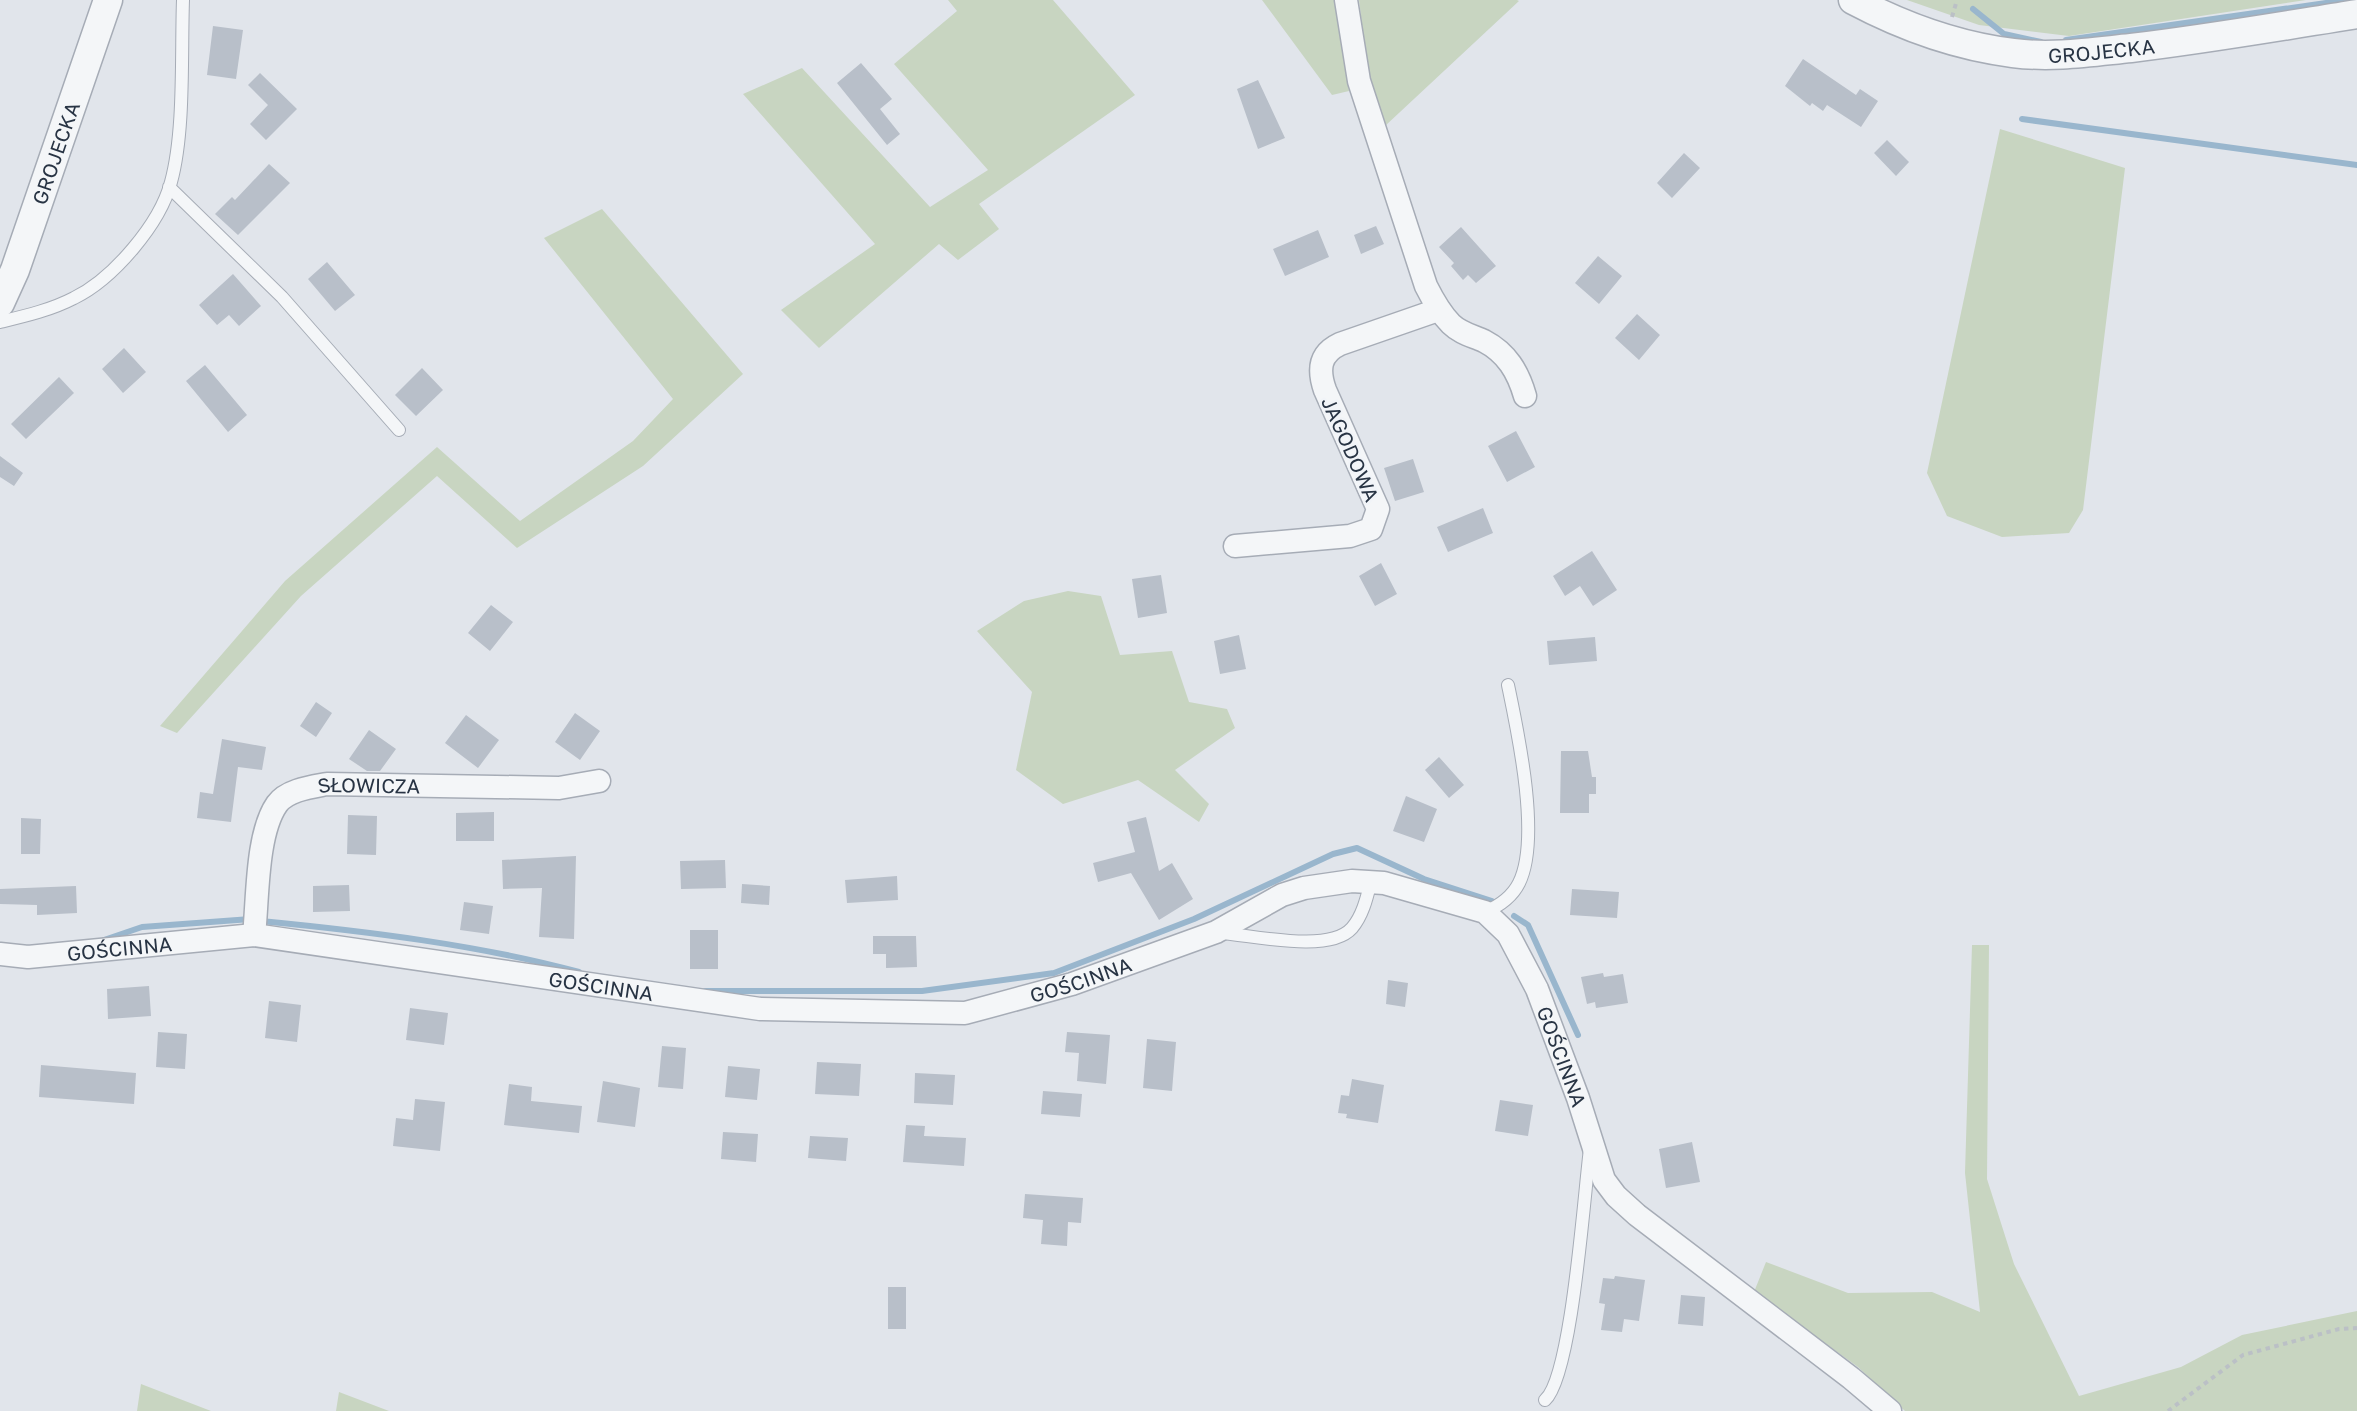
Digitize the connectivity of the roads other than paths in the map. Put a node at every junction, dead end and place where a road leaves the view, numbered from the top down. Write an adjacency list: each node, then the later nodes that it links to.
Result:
1 (108, 0): 7 (street, GROJECKA)
2 (183, 0): 6 (lane)
3 (1346, 0): 9 (street)
4 (1853, 0): 5 (street, GROJECKA)
5 (2357, 14)
6 (170, 187): 10 (lane); 12 (lane)
7 (8, 268): 8 (street, GROJECKA)
8 (0, 303)
9 (1438, 310): 11 (street); 13 (street, JAGODOWA)
10 (0, 322)
11 (1525, 396)
12 (399, 430)
13 (1235, 546)
14 (1508, 686): 17 (lane)
15 (599, 781): 19 (street, SŁOWICZA)
16 (1371, 881): 17 (street, GOŚCINNA); 18 (street, GOŚCINNA); 18 (lane)
17 (1485, 912): 21 (street, GOŚCINNA)
18 (1216, 932): 19 (street, GOŚCINNA)
19 (254, 935): 20 (street, GOŚCINNA)
20 (0, 954)
21 (1590, 1144): 22 (lane); 23 (street, GOŚCINNA)
22 (1545, 1400)
23 (1890, 1411)

